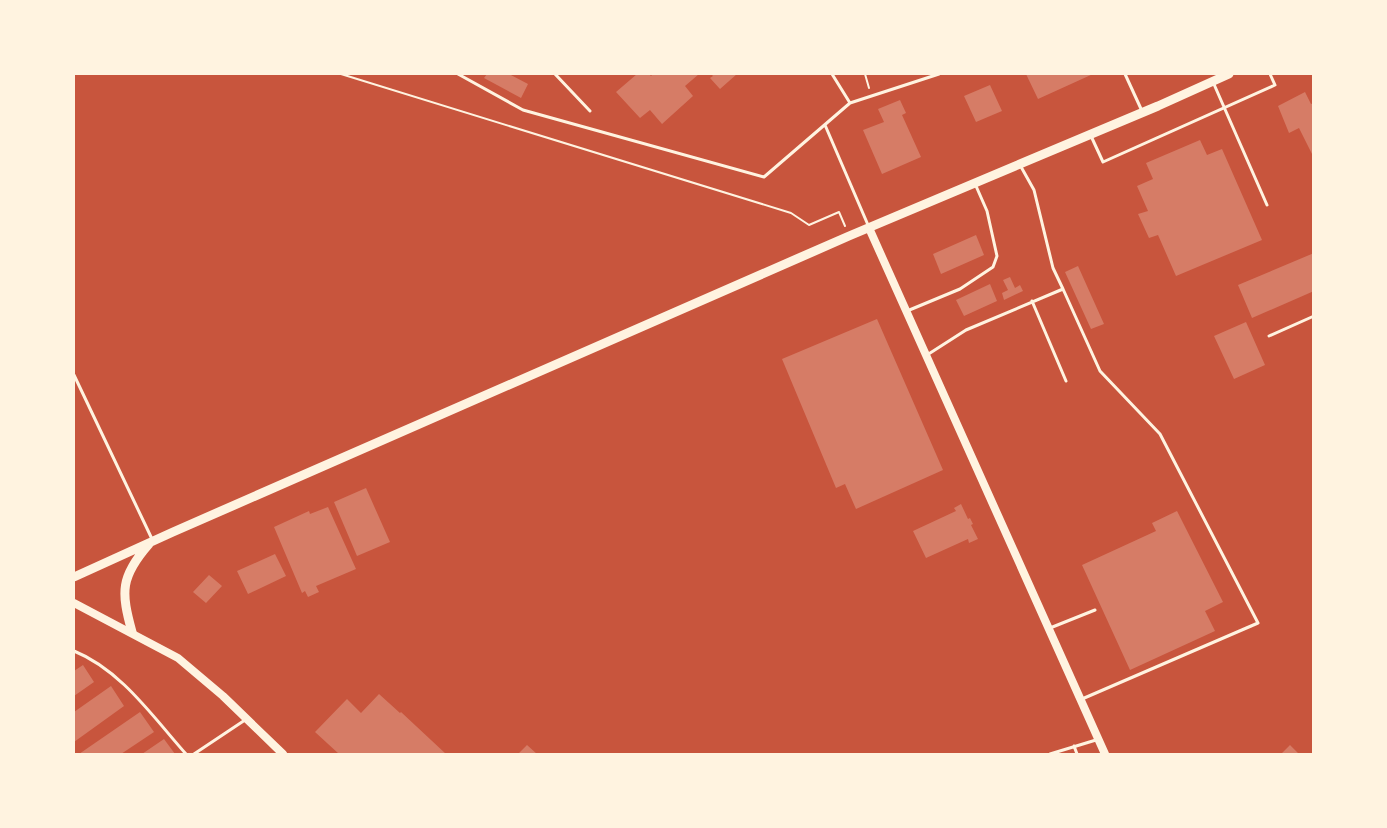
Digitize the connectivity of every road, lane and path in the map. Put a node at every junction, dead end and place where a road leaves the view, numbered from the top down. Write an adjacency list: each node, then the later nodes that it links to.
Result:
1 (341, 74): 22 (path)
2 (458, 74): 16 (lane)
3 (555, 74): 14 (lane)
4 (832, 74): 12 (lane)
5 (865, 74): 11 (path)
6 (939, 74): 11 (lane)
7 (1125, 74): 15 (lane)
8 (1229, 74): 10 (main road)
9 (1270, 74): 13 (lane)
10 (1213, 81): 13 (lane); 15 (main road)
11 (871, 96): 12 (lane)
12 (850, 104): 16 (lane)
13 (1225, 108): 17 (lane); 20 (lane)
14 (590, 111)
15 (1143, 112): 17 (main road)
16 (825, 125): 21 (lane)
17 (1090, 135): 18 (main road)
18 (1020, 164): 19 (main road); 23 (lane)
19 (975, 183): 21 (main road); 25 (lane)
20 (1267, 205)
21 (869, 228): 22 (main road); 25 (street)
22 (849, 236): 31 (main road)
23 (1063, 289): 24 (lane); 38 (lane)
24 (1032, 301): 28 (lane); 30 (lane)
25 (905, 312): 28 (street)
26 (1314, 316): 27 (lane)
27 (1269, 336)
28 (925, 356): 35 (street)
29 (74, 375): 31 (lane)
30 (1066, 381)
31 (153, 540): 32 (main road); 36 (main road)
32 (74, 577)
33 (74, 603): 36 (main road)
34 (1095, 610): 35 (lane)
35 (1048, 629): 38 (street)
36 (132, 632): 39 (main road)
37 (74, 651): 42 (lane)
38 (1080, 700): 40 (street)
39 (247, 719): 43 (lane); 44 (main road)
40 (1098, 739): 41 (lane); 47 (street)
41 (1074, 747): 45 (lane); 46 (lane)
42 (186, 754)
43 (194, 754)
44 (283, 754)
45 (1050, 754)
46 (1077, 754)
47 (1105, 754)

